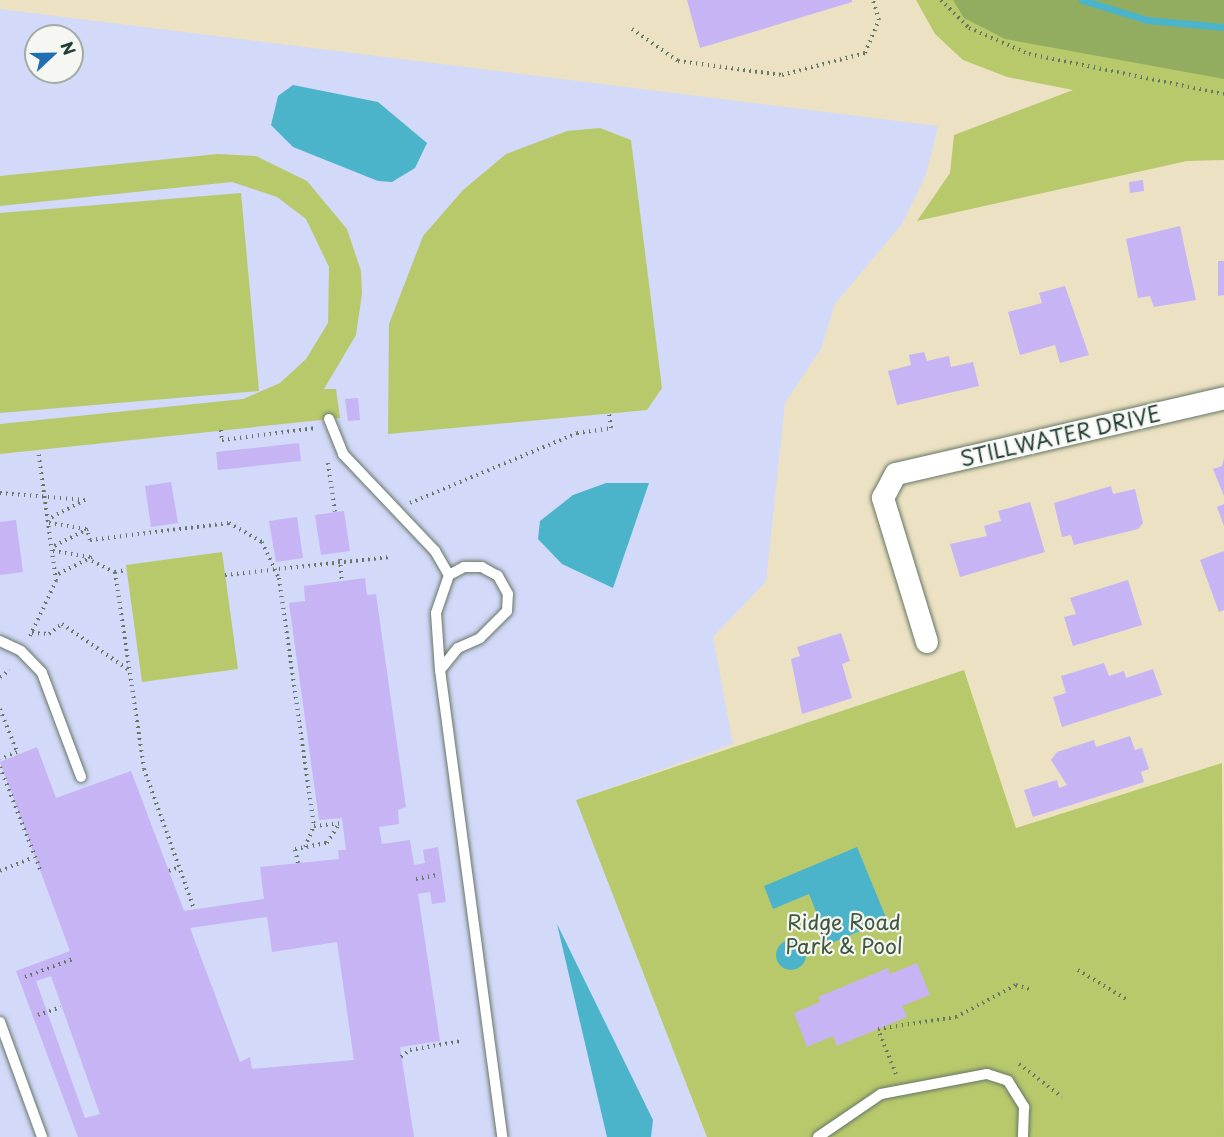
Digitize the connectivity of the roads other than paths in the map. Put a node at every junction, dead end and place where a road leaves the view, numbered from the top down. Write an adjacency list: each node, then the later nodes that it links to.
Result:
1 (1224, 398): 5 (street, STILLWATER DRIVE)
2 (326, 423): 3 (lane)
3 (449, 575): 6 (lane); 6 (lane)
4 (0, 641): 7 (lane)
5 (927, 642)
6 (440, 670): 11 (lane)
7 (81, 777)
8 (0, 1022): 10 (lane)
9 (824, 1136): 12 (lane)
10 (42, 1137)
11 (502, 1137)
12 (1023, 1137)

